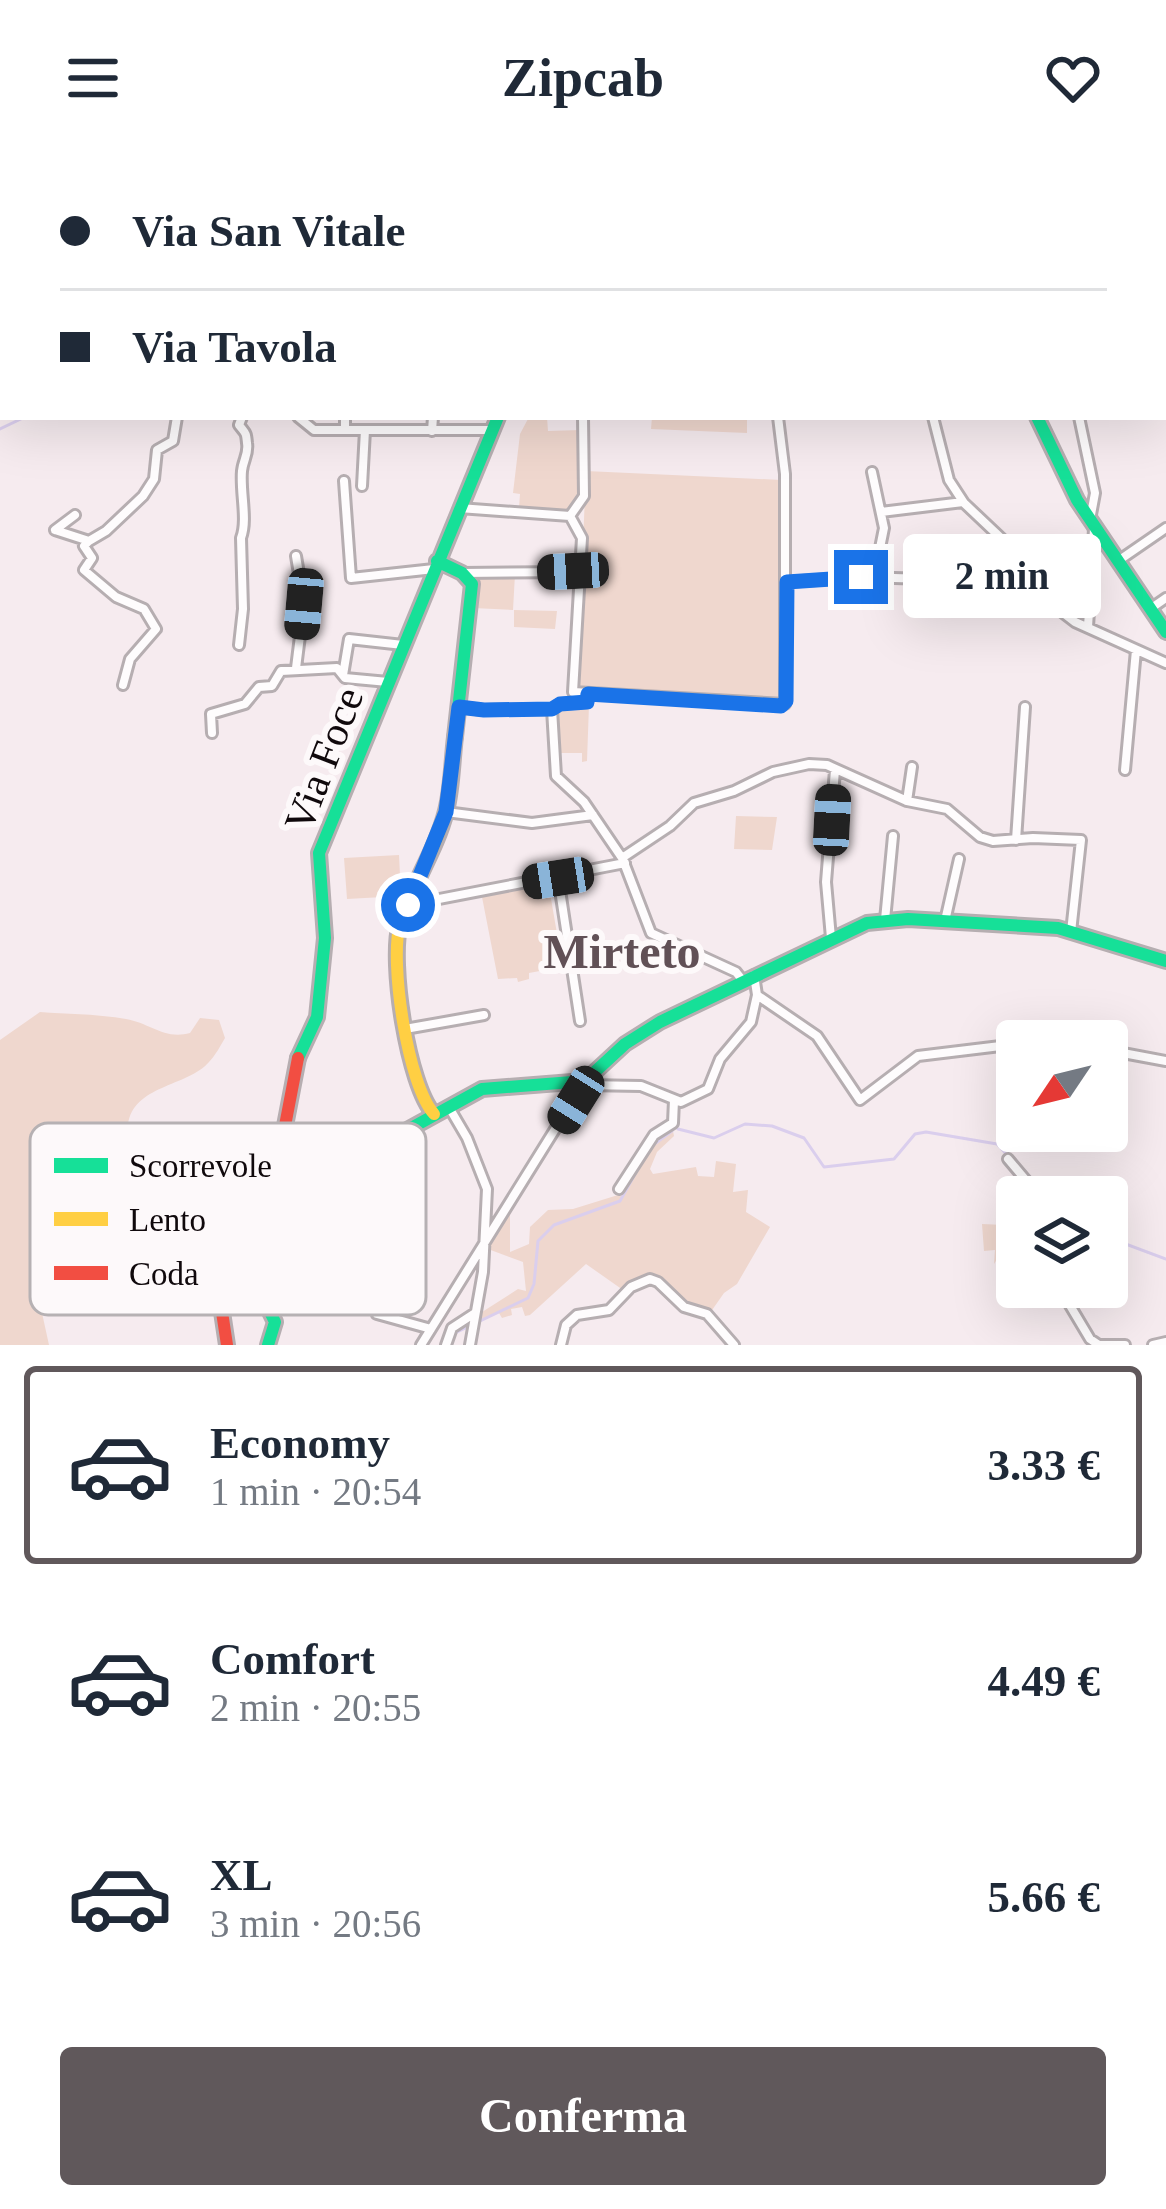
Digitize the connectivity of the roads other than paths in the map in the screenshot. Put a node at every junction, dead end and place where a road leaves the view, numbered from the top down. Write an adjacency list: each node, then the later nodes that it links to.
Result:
1 (176, 420): 25 (street)
2 (241, 420): 38 (street)
3 (301, 420): 12 (street)
4 (345, 420): 12 (street)
5 (433, 420): 14 (street)
6 (583, 420): 22 (street)
7 (778, 420): 32 (street)
8 (934, 420): 18 (street)
9 (1038, 420): 23 (street)
10 (1079, 420): 23 (street)
11 (496, 423): 14 (street); 19 (street, Via Foce)
12 (345, 430): 13 (street)
13 (365, 430): 14 (street); 17 (street)
14 (433, 431)
15 (872, 472): 20 (street)
16 (344, 482): 28 (street)
17 (362, 486)
18 (964, 502): 20 (street); 33 (street)
19 (459, 508): 22 (street); 28 (street, Via Foce)
20 (881, 512): 31 (street)
21 (75, 515): 25 (street)
22 (570, 517): 30 (street)
23 (1092, 524): 27 (street); 36 (street)
24 (1166, 528): 27 (street)
25 (89, 541): 45 (street)
26 (296, 556): 42 (street)
27 (1117, 561): 35 (street)
28 (436, 565): 29 (street); 39 (street, Via Foce)
29 (462, 572): 30 (street); 48 (street)
30 (579, 572): 46 (street)
31 (874, 578): 32 (street); 33 (street)
32 (787, 582): 46 (street)
33 (1030, 582): 36 (street)
34 (1166, 598): 35 (street)
35 (1150, 609): 37 (street)
36 (1088, 627): 40 (street)
37 (1166, 632)
38 (239, 645)
39 (403, 645): 43 (street); 44 (street, Via Foce)
40 (1136, 650): 41 (street); 53 (street)
41 (1166, 663)
42 (296, 668): 43 (street); 50 (street)
43 (343, 675): 44 (street)
44 (388, 682): 80 (street, Via Foce)
45 (123, 685)
46 (588, 694): 49 (street)
47 (1025, 706): 58 (street)
48 (459, 707): 49 (street); 55 (street)
49 (552, 709): 56 (street)
50 (212, 733)
51 (912, 767): 54 (street)
52 (836, 770): 54 (street); 60 (street); 66 (street)
53 (1125, 770)
54 (907, 801): 58 (street)
55 (446, 812): 56 (street); 62 (street)
56 (593, 815): 60 (street)
57 (893, 836): 63 (street)
58 (1016, 840): 65 (street)
59 (959, 859): 64 (street)
60 (623, 861): 61 (street); 68 (street)
61 (558, 878): 62 (street); 71 (street)
62 (408, 905): 72 (street)
63 (885, 920): 64 (street); 66 (street)
64 (945, 921): 65 (street)
65 (1071, 932): 67 (street)
66 (831, 938): 68 (street)
67 (1166, 962)
68 (748, 978): 69 (street); 76 (street)
69 (757, 994): 73 (street); 77 (street)
70 (484, 1015): 72 (street)
71 (580, 1021)
72 (403, 1029): 79 (street)
73 (996, 1047)
74 (1128, 1054): 75 (street)
75 (1166, 1061)
76 (585, 1083): 77 (street); 78 (street); 85 (street)
77 (674, 1100): 84 (street)
78 (450, 1108): 79 (street); 85 (street)
79 (434, 1114): 81 (street)
80 (285, 1123)
81 (418, 1123)
82 (1008, 1159): 83 (street)
83 (1022, 1176)
84 (619, 1189)
85 (486, 1245): 87 (street); 90 (street)
86 (1072, 1308): 98 (street)
87 (476, 1313): 94 (street); 95 (street)
88 (272, 1315): 92 (street)
89 (380, 1315): 90 (street)
90 (431, 1330): 93 (street)
91 (1166, 1342): 100 (street)
92 (268, 1345)
93 (421, 1345)
94 (446, 1345)
95 (470, 1345)
96 (561, 1345): 97 (street)
97 (734, 1345)
98 (1098, 1345): 99 (street)
99 (1125, 1345)
100 (1154, 1345)

